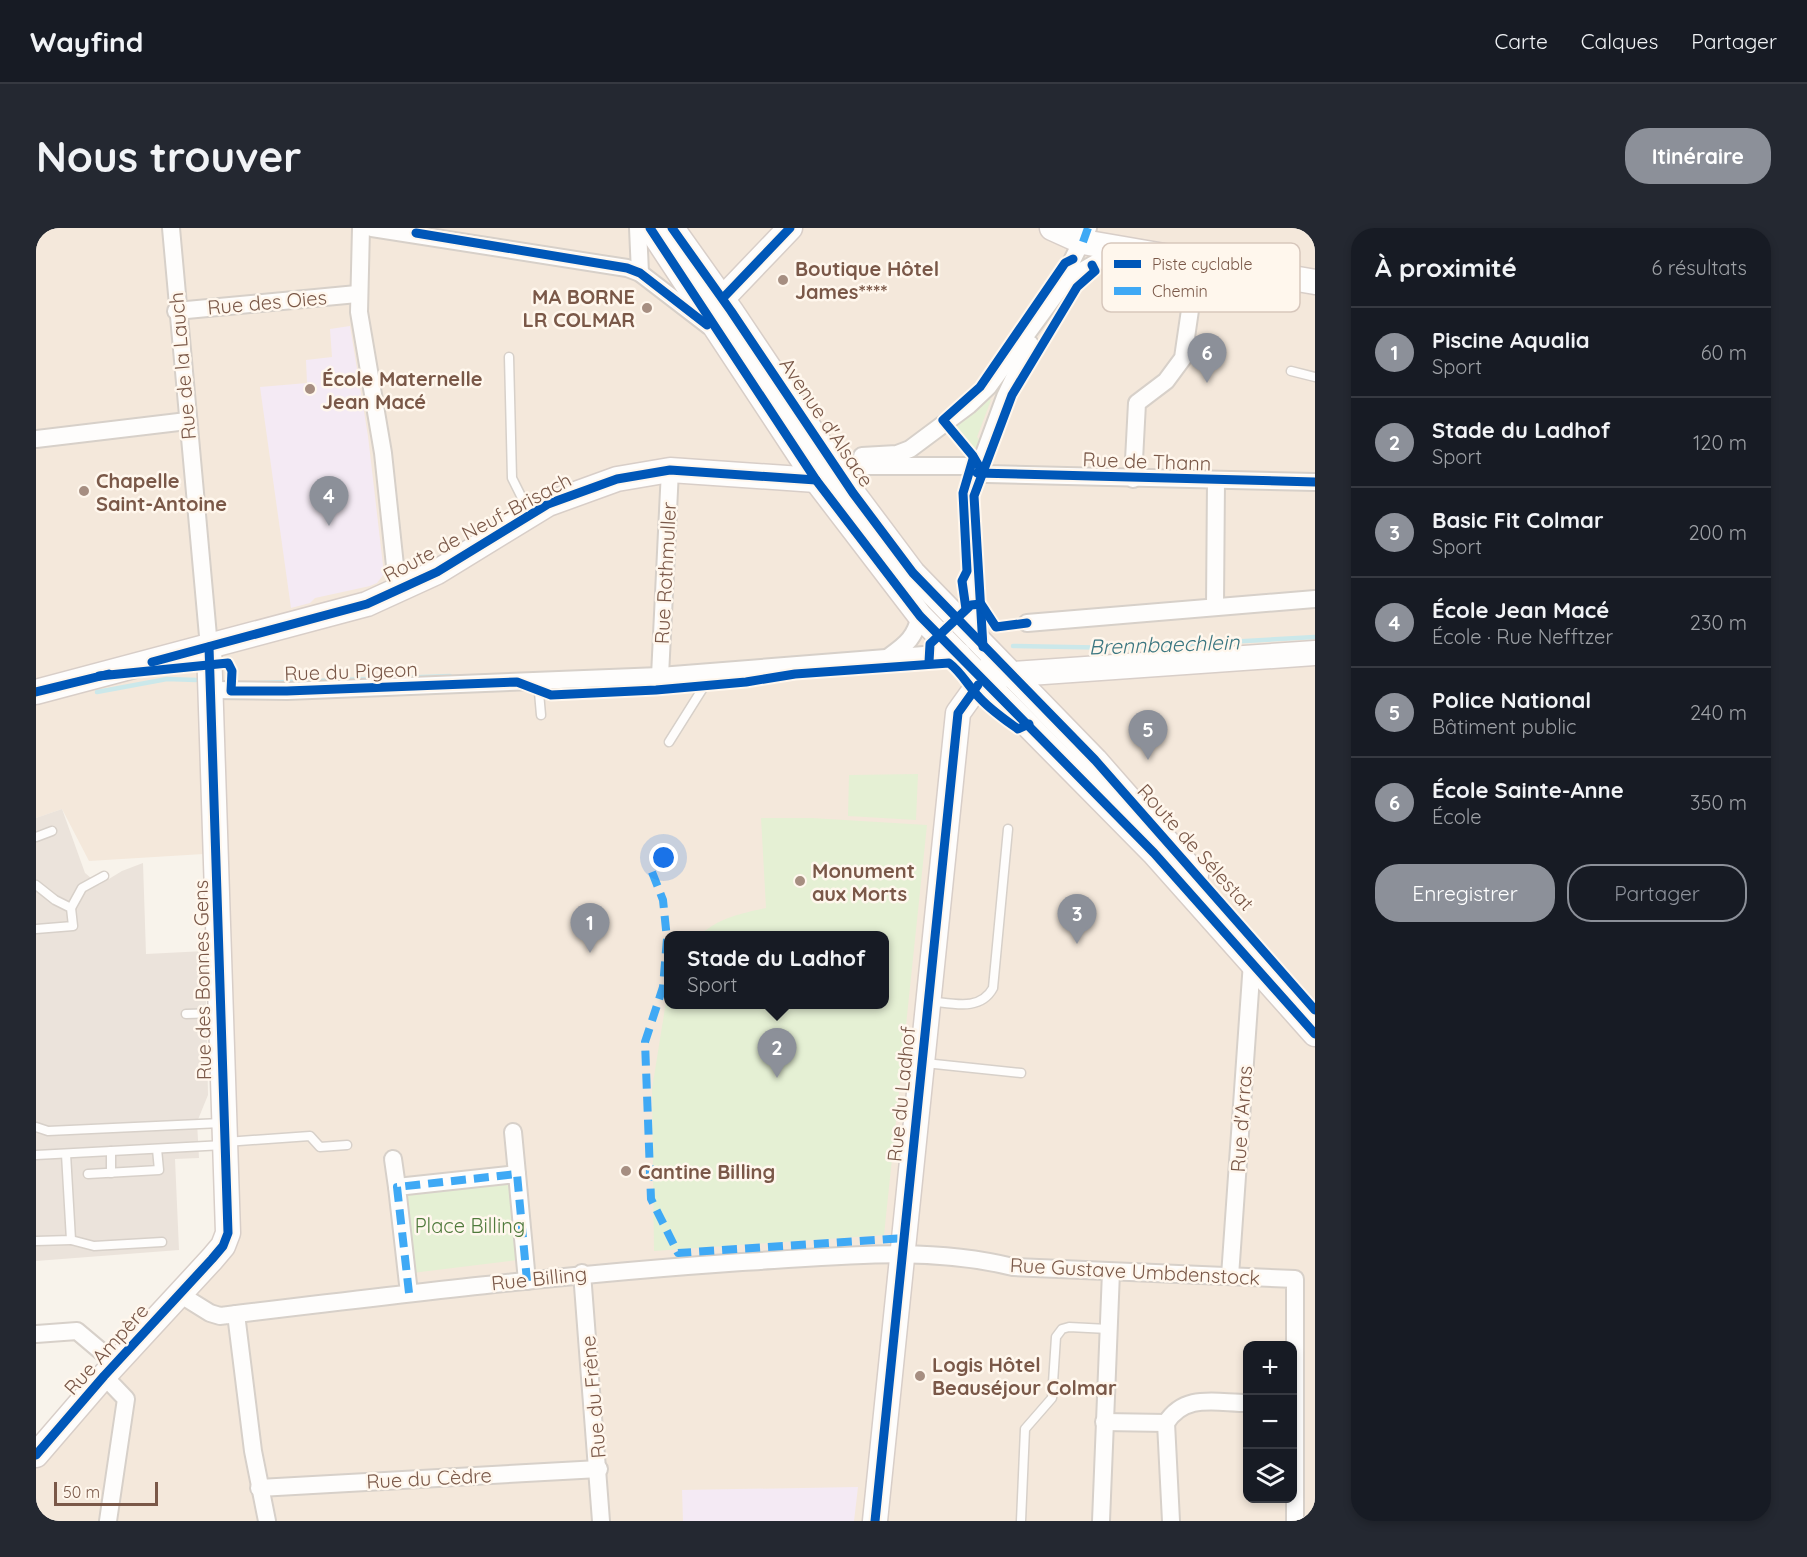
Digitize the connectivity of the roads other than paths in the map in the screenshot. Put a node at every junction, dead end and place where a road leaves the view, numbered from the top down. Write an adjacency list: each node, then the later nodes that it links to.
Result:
1 (171, 228): 19 (street, Rue de la Lauch)
2 (361, 228): 18 (street)
3 (372, 228): 4 (street)
4 (389, 228): 14 (street)
5 (638, 228): 14 (street)
6 (650, 228): 22 (main road, Avenue d'Alsace)
7 (672, 228): 22 (main road, Avenue d'Alsace)
8 (790, 228): 22 (main road)
9 (1052, 228): 10 (main road)
10 (1086, 235): 11 (main road); 12 (lane); 15 (street, Route de Neuf-Brisach)
11 (1108, 243)
12 (1137, 243)
13 (1102, 260): 15 (street)
14 (640, 273): 22 (street, Avenue d'Alsace)
15 (1072, 276): 20 (street, Route de Neuf-Brisach)
16 (1300, 279): 17 (main road)
17 (1315, 282)
18 (357, 294): 19 (street, Rue des Oies); 35 (street)
19 (176, 310): 26 (street, Rue de la Lauch)
20 (1046, 311): 29 (street, Route de Neuf-Brisach); 30 (street, Route de Neuf-Brisach)
21 (1193, 312): 31 (street)
22 (711, 315): 29 (main road, Avenue d'Alsace); 29 (main road, Avenue d'Alsace)
23 (509, 357): 34 (lane)
24 (1291, 371): 25 (lane)
25 (1315, 377)
26 (187, 421): 27 (street); 41 (street, Rue de la Lauch)
27 (36, 439)
28 (670, 470): 29 (main road, Route de Neuf-Brisach); 34 (main road, Route de Neuf-Brisach); 47 (street, Rue Rothmuller)
29 (819, 472): 30 (street, Route de Neuf-Brisach); 38 (main road, Avenue d'Alsace); 42 (main road, Avenue d'Alsace)
30 (977, 473): 31 (street, Rue de Thann); 42 (street)
31 (1133, 479): 32 (street, Rue de Thann)
32 (1216, 481): 33 (street, Rue de Thann); 37 (street)
33 (1315, 482)
34 (531, 515): 35 (main road, Route de Neuf-Brisach)
35 (401, 590): 41 (main road, Route de Neuf-Brisach)
36 (1315, 599): 37 (street)
37 (1215, 606): 39 (street)
38 (920, 616): 40 (main road, Avenue d'Alsace); 45 (street)
39 (1027, 623)
40 (939, 635): 42 (main road); 44 (main road, Avenue d'Alsace)
41 (209, 647): 49 (main road, Rue des Bonnes Gens); 50 (main road, Route de Neuf-Brisach)
42 (985, 650): 43 (main road); 44 (main road, Avenue d'Alsace); 60 (main road, Route de Sélestat); 61 (main road, Rue du Ladhof)
43 (1315, 652)
44 (957, 653): 45 (street, Rue du Pigeon)
45 (888, 657): 46 (street, Rue du Pigeon)
46 (713, 672): 47 (street, Rue du Pigeon); 52 (lane)
47 (660, 676): 48 (street, Rue du Pigeon)
48 (538, 681): 49 (street, Rue du Pigeon); 51 (lane)
49 (212, 690): 63 (main road, Rue des Bonnes Gens)
50 (36, 692)
51 (541, 715)
52 (669, 742)
53 (1008, 829): 61 (lane)
54 (52, 831): 55 (lane)
55 (36, 837)
56 (104, 876): 58 (lane)
57 (36, 885): 58 (lane)
58 (71, 908): 59 (lane)
59 (36, 929)
60 (1257, 956): 62 (main road, Route de Sélestat); 65 (main road, Route de Sélestat); 87 (street, Rue d'Arras)
61 (929, 1001): 66 (main road, Rue du Ladhof)
62 (1315, 1010)
63 (221, 1013): 64 (lane); 70 (main road, Rue des Bonnes Gens)
64 (186, 1014)
65 (1315, 1034)
66 (922, 1063): 67 (lane); 84 (main road, Rue du Ladhof)
67 (1021, 1073)
68 (36, 1127): 70 (lane)
69 (513, 1132): 79 (street)
70 (225, 1136): 71 (lane); 72 (lane); 90 (main road, Rue des Bonnes Gens)
71 (347, 1145)
72 (157, 1149): 73 (lane); 77 (lane)
73 (111, 1151): 74 (lane); 77 (lane)
74 (66, 1154): 75 (lane); 81 (lane)
75 (36, 1155)
76 (393, 1159): 80 (street)
77 (111, 1173): 78 (lane)
78 (88, 1174)
79 (517, 1174): 80 (street); 88 (street)
80 (397, 1187): 89 (street)
81 (71, 1240): 82 (lane); 83 (lane)
82 (36, 1241)
83 (162, 1242)
84 (903, 1254): 85 (street, Rue Gustave Umbdenstock); 86 (street, Rue Billing); 106 (main road, Rue du Ladhof)
85 (1111, 1272): 87 (street, Rue Gustave Umbdenstock); 92 (street)
86 (582, 1273): 88 (street, Rue Billing); 101 (street, Rue du Frêne)
87 (1230, 1276): 95 (street, Rue Gustave Umbdenstock)
88 (526, 1281): 89 (street, Rue Billing)
89 (409, 1293): 91 (street, Rue Billing)
90 (181, 1295): 91 (street, Rue Billing); 94 (main road, Rue Ampère)
91 (236, 1314): 102 (street)
92 (1108, 1329): 97 (street); 107 (lane)
93 (36, 1334): 94 (street)
94 (109, 1369): 100 (main road, Rue Ampère); 103 (street)
95 (1294, 1395)
96 (1243, 1403): 98 (street)
97 (1104, 1422): 98 (street); 108 (street)
98 (1167, 1423): 109 (street)
99 (1294, 1449): 110 (street)
100 (36, 1455)
101 (599, 1469): 102 (street, Rue du Cèdre); 105 (street, Rue du Frêne)
102 (259, 1488): 104 (street)
103 (108, 1521)
104 (267, 1521)
105 (601, 1521)
106 (875, 1521)
107 (1021, 1521)
108 (1101, 1521)
109 (1171, 1521)
110 (1295, 1521)

